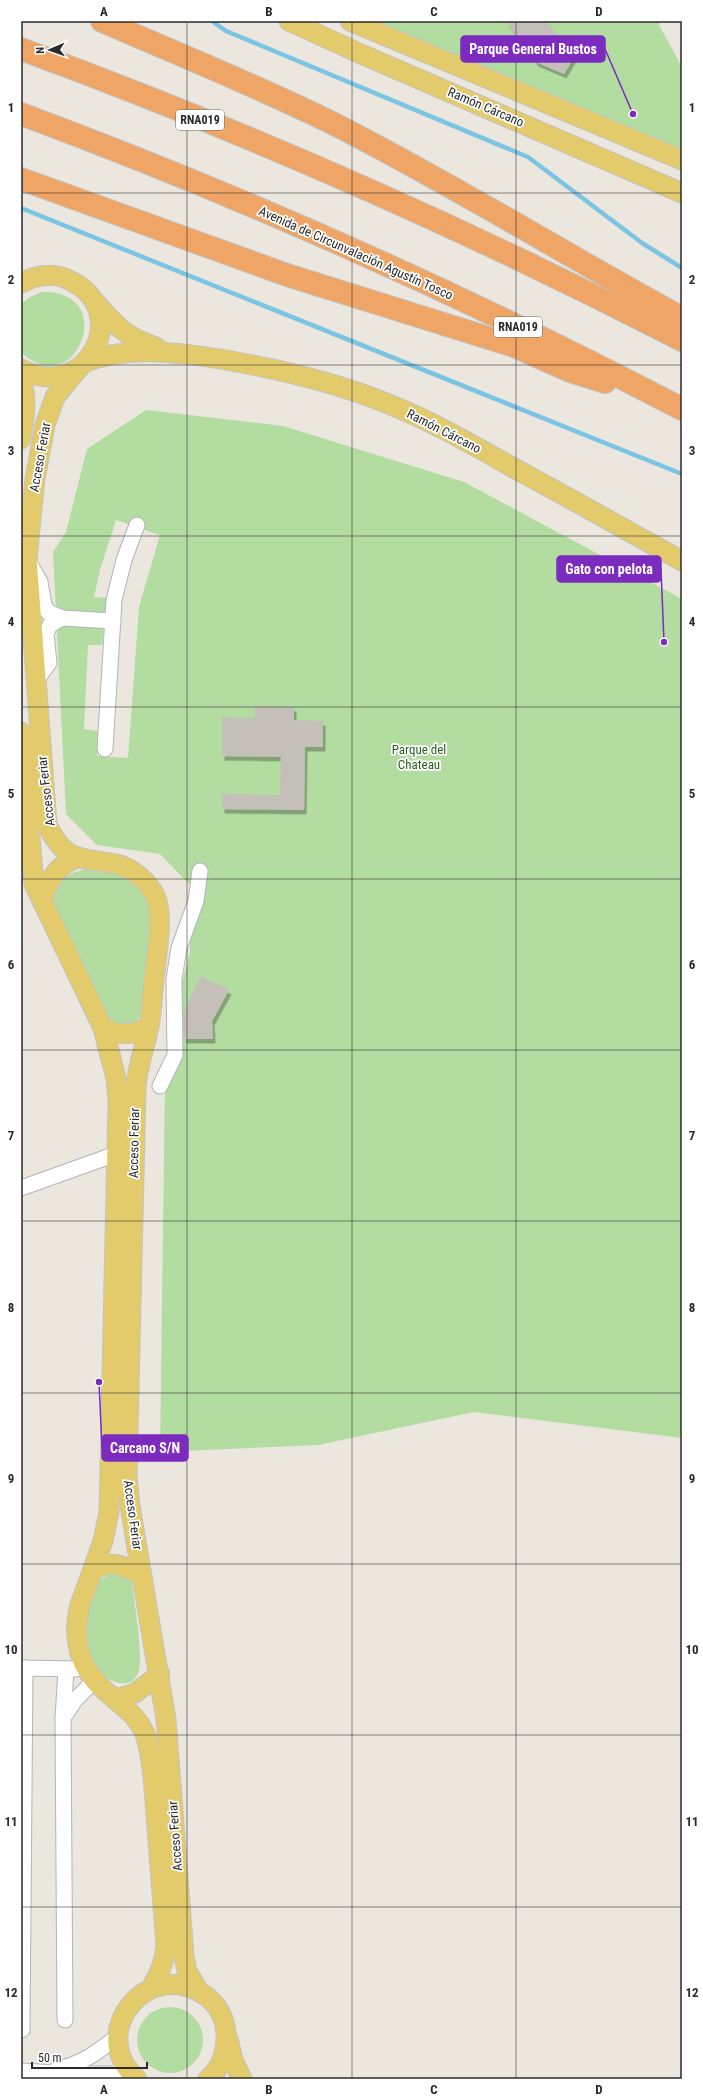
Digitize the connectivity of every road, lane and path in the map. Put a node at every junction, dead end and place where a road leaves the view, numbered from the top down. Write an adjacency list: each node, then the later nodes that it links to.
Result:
1 (102, 21): 11 (highway)
2 (290, 21): 8 (main road, Ramón Cárcano)
3 (350, 21): 6 (main road, Ramón Cárcano)
4 (21, 49): 12 (highway, RNA019)
5 (21, 114): 17 (highway, Avenida de Circunvalación Agustín Tosco / RNA019)
6 (682, 160)
7 (21, 179): 17 (highway)
8 (682, 193)
9 (21, 283): 10 (main road, Ramón Cárcano)
10 (92, 298): 13 (main road, Ramón Cárcano); 14 (main road, Acceso Feriar)
11 (682, 318)
12 (682, 340)
13 (185, 354): 14 (main road, Ramón Cárcano); 21 (main road, Ramón Cárcano)
14 (82, 366): 15 (main road, Ramón Cárcano); 20 (main road, Acceso Feriar)
15 (21, 369)
16 (21, 380): 18 (main road, Acceso Feriar)
17 (677, 407)
18 (21, 440)
19 (136, 526): 23 (street)
20 (27, 559): 22 (street); 24 (main road, Acceso Feriar)
21 (682, 561)
22 (62, 618): 23 (street); 24 (street)
23 (113, 621): 26 (street)
24 (35, 682): 27 (main road, Acceso Feriar)
25 (21, 732): 29 (main road, Acceso Feriar)
26 (105, 749)
27 (77, 858): 29 (main road); 30 (main road, Acceso Feriar)
28 (200, 871): 32 (street)
29 (42, 901): 31 (main road, Acceso Feriar)
30 (149, 1026): 31 (main road); 36 (main road, Acceso Feriar)
31 (103, 1028): 33 (main road, Acceso Feriar)
32 (160, 1086)
33 (116, 1154): 34 (street); 35 (main road, Acceso Feriar)
34 (21, 1188)
35 (92, 1571): 36 (main road); 39 (main road, Acceso Feriar)
36 (142, 1576): 40 (main road, Acceso Feriar)
37 (23, 1668): 38 (street); 47 (street)
38 (66, 1669): 39 (street); 42 (street)
39 (91, 1674): 41 (main road, Acceso Feriar); 42 (street)
40 (160, 1674): 41 (main road); 44 (main road, Acceso Feriar)
41 (116, 1698): 43 (main road, Acceso Feriar)
42 (63, 1719): 45 (street)
43 (151, 1988): 44 (main road); 48 (main road)
44 (198, 1990): 46 (main road)
45 (65, 2020)
46 (225, 2025): 51 (main road); 52 (main road)
47 (22, 2030)
48 (118, 2036): 49 (street); 50 (main road)
49 (27, 2071): 50 (street)
50 (134, 2076)
51 (208, 2079)
52 (242, 2079)

